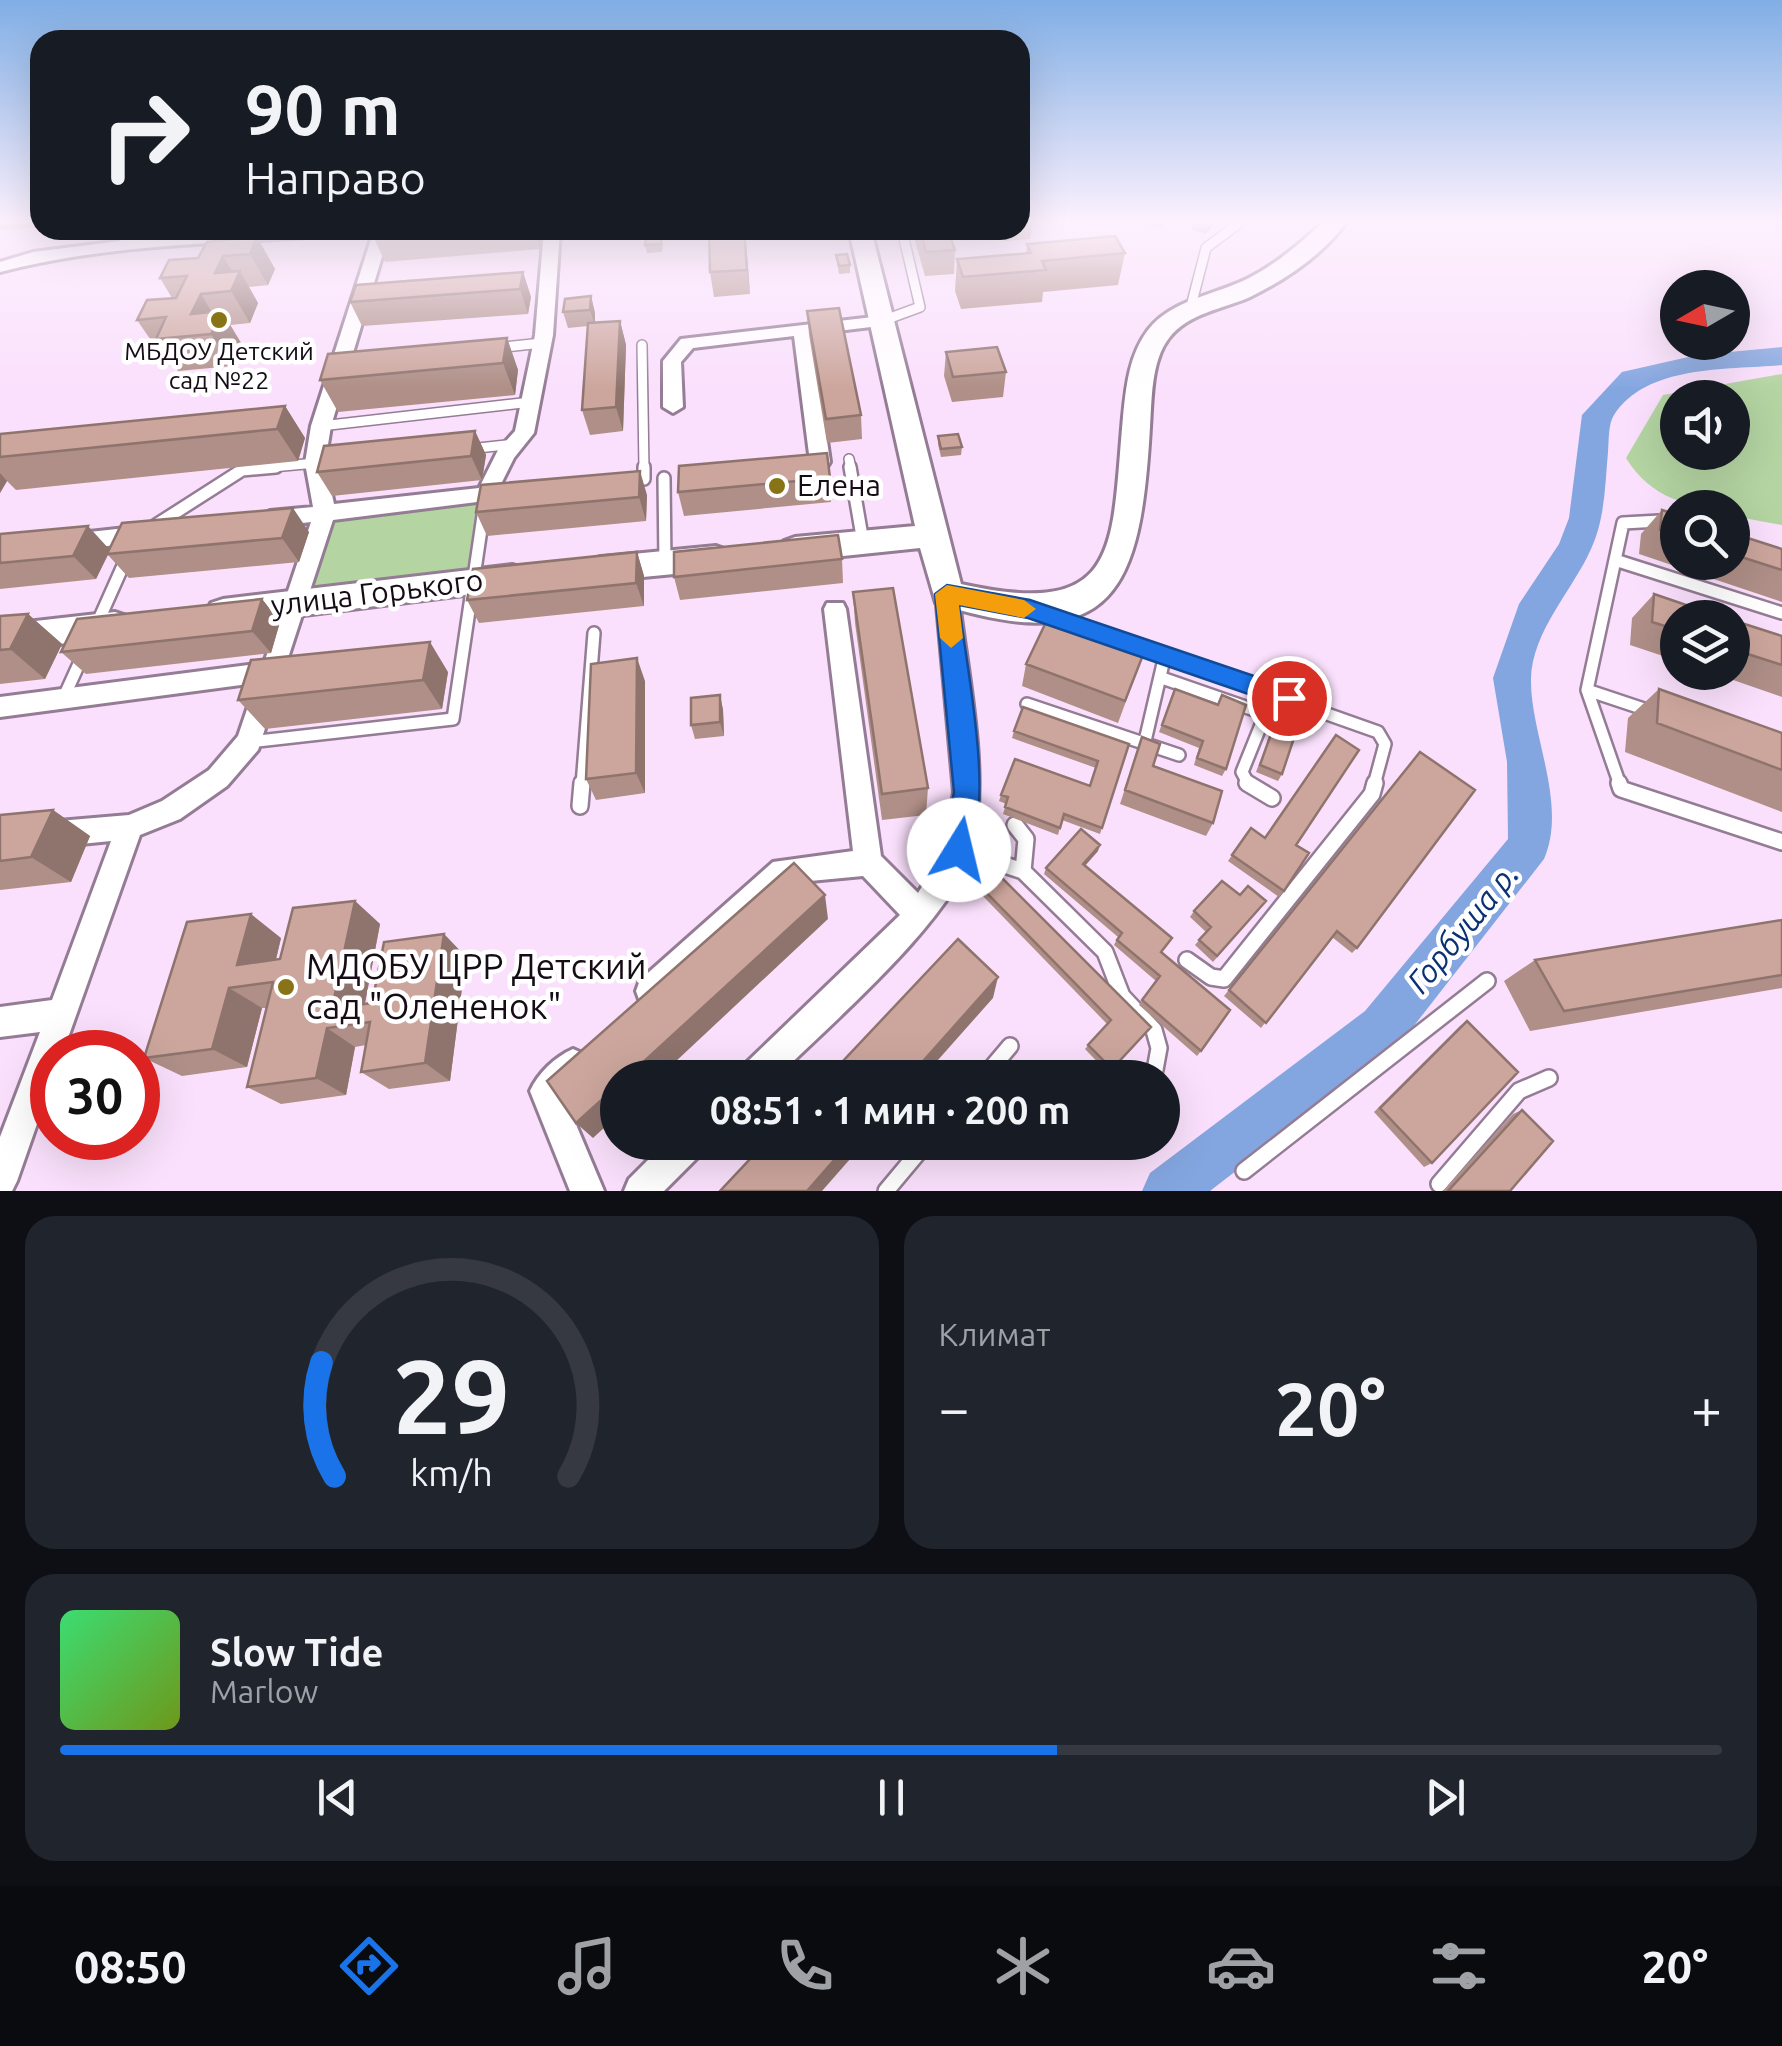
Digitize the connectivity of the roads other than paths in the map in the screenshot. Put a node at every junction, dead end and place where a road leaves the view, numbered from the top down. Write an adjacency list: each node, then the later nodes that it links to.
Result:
1 (370, 279): 15 (street)
2 (548, 279): 10 (street)
3 (872, 279): 8 (street)
4 (913, 279): 8 (lane)
5 (1198, 279): 7 (lane)
6 (1266, 279): 7 (street)
7 (1190, 310): 38 (street)
8 (882, 321): 9 (street); 29 (street)
9 (802, 328): 14 (street); 20 (street)
10 (542, 344): 12 (lane); 13 (street)
11 (642, 344): 22 (lane)
12 (488, 349)
13 (530, 402): 15 (lane); 16 (street)
14 (673, 406)
15 (321, 426): 19 (street)
16 (514, 444): 17 (lane); 23 (street)
17 (455, 450)
18 (850, 459): 30 (lane)
19 (325, 462): 24 (street); 28 (lane)
20 (820, 462)
21 (664, 478): 33 (lane)
22 (644, 480)
23 (486, 495): 24 (street); 34 (lane)
24 (325, 513): 26 (street); 36 (street)
25 (1660, 521): 32 (lane)
26 (250, 522)
27 (194, 528): 28 (street)
28 (138, 534): 31 (street); 42 (lane)
29 (934, 535): 30 (street, улица Горького); 35 (street)
30 (864, 542): 33 (street, улица Горького)
31 (39, 545)
32 (1616, 560): 39 (lane); 48 (lane)
33 (666, 563): 34 (street, улица Горького)
34 (472, 581): 36 (street, улица Горького); 54 (lane)
35 (947, 594): 38 (street); 62 (street)
36 (298, 602): 40 (street, улица Горького); 46 (street)
37 (835, 609): 63 (street)
38 (1030, 610): 45 (lane)
39 (1782, 613)
40 (188, 616)
41 (151, 620): 42 (street)
42 (95, 627): 44 (street); 49 (lane)
43 (594, 633): 57 (lane)
44 (0, 639)
45 (1166, 656): 47 (lane); 66 (lane)
46 (275, 670): 49 (street); 54 (street)
47 (1162, 678): 53 (lane); 56 (lane)
48 (1587, 690): 52 (lane); 61 (lane)
49 (63, 699): 51 (street)
50 (1028, 704): 53 (lane)
51 (0, 708)
52 (1658, 714)
53 (1145, 741): 55 (lane)
54 (248, 742): 59 (street)
55 (1180, 755)
56 (1272, 798)
57 (580, 806)
58 (1015, 825): 64 (lane)
59 (130, 827): 60 (street); 69 (street)
60 (0, 840)
61 (1782, 842)
62 (959, 850): 64 (lane); 65 (street)
63 (868, 862): 65 (street); 68 (street)
64 (1022, 871): 75 (lane)
65 (920, 915): 73 (street)
66 (1188, 960)
67 (1487, 981): 79 (lane)
68 (629, 1012)
69 (64, 1013): 70 (street); 80 (street)
70 (0, 1022)
71 (601, 1038): 82 (street)
72 (1010, 1046): 74 (lane)
73 (771, 1060)
74 (998, 1060)
75 (1157, 1060)
76 (1549, 1078): 81 (lane)
77 (671, 1160): 83 (street)
78 (913, 1160): 84 (lane)
79 (1244, 1171)
80 (0, 1182)
81 (1440, 1184)
82 (587, 1191)
83 (641, 1191)
84 (886, 1191)

